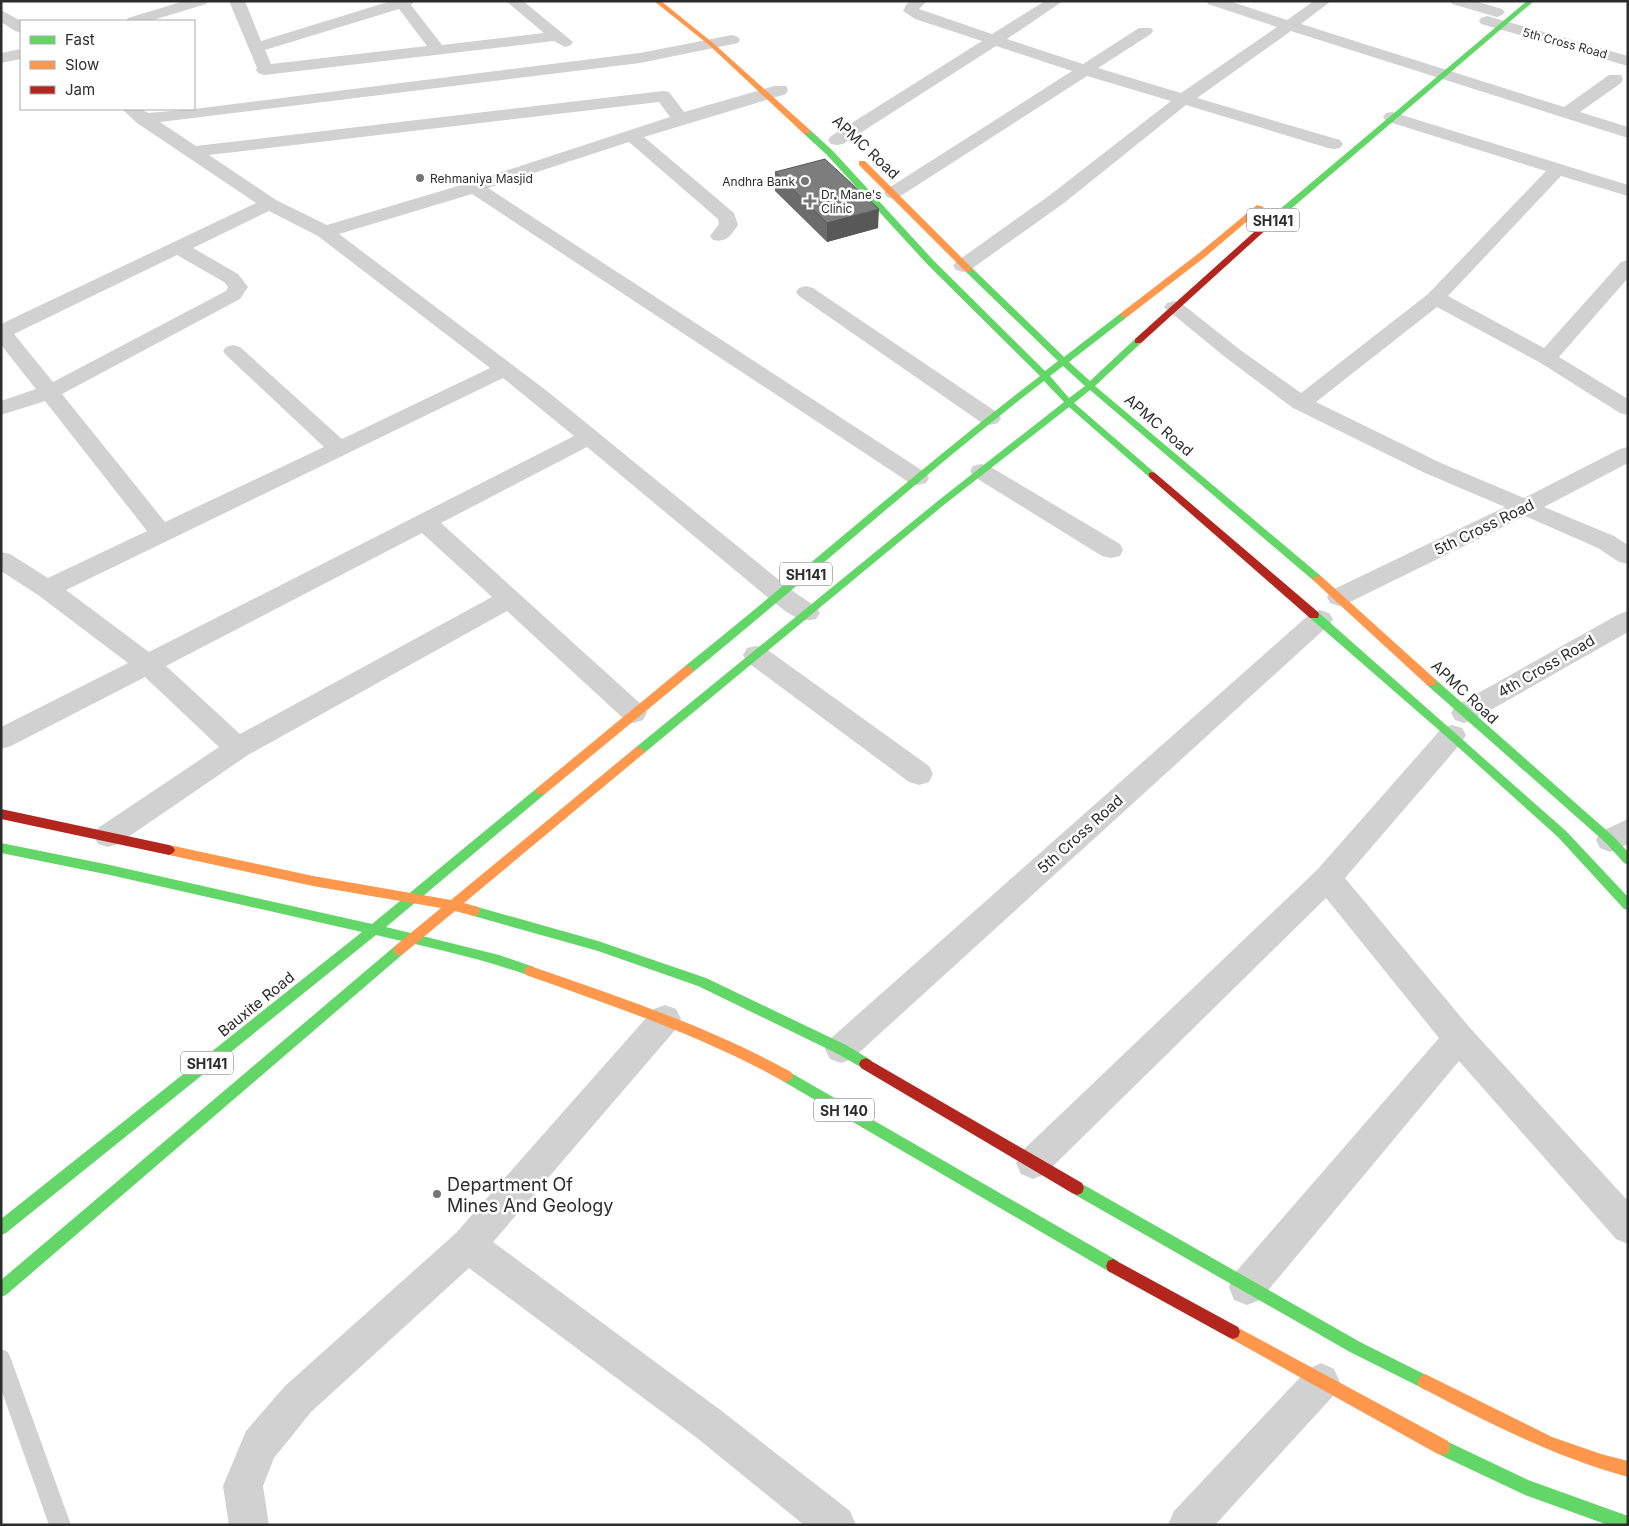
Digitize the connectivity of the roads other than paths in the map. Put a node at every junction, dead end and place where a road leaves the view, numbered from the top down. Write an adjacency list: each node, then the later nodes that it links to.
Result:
1 (202, 1): 12 (street)
2 (236, 1): 24 (street)
3 (512, 1): 20 (street)
4 (657, 1): 22 (main road, APMC Road)
5 (920, 1): 21 (street)
6 (1056, 1): 21 (street)
7 (1213, 1): 16 (street)
8 (1324, 1): 16 (street)
9 (1457, 1): 14 (street, 5th Cross Road)
10 (1531, 1): 14 (main road, SH141)
11 (405, 2): 24 (street); 25 (street)
12 (183, 4): 15 (street)
13 (1, 15): 17 (street)
14 (1494, 19): 27 (street, 5th Cross Road); 31 (main road, SH141)
15 (137, 20)
16 (1290, 26): 31 (street); 35 (street)
17 (20, 27)
18 (718, 29): 23 (main road)
19 (1145, 31): 30 (street)
20 (557, 36): 25 (street); 28 (street)
21 (993, 40): 30 (street); 45 (street)
22 (711, 44): 23 (street); 26 (street); 33 (main road, APMC Road)
23 (735, 44)
24 (257, 47): 29 (street)
25 (438, 50): 29 (street)
26 (640, 58): 28 (street); 34 (street)
27 (1628, 61)
28 (598, 63): 36 (street)
29 (264, 70): 36 (street)
30 (1086, 70): 35 (street); 51 (street)
31 (1430, 71): 40 (street); 41 (main road, SH141)
32 (1616, 79): 40 (street)
33 (776, 91): 42 (street); 67 (main road, APMC Road)
34 (663, 96): 42 (street); 47 (street)
35 (1184, 99): 46 (street); 57 (street)
36 (270, 103): 37 (street)
37 (195, 109)
38 (185, 110): 39 (street)
39 (136, 114): 47 (street)
40 (1566, 114): 43 (street)
41 (1392, 117): 48 (street); 61 (main road, SH141)
42 (680, 120): 44 (street)
43 (1628, 133)
44 (632, 136): 49 (street); 55 (street)
45 (841, 144): 51 (main road, APMC Road)
46 (1334, 144)
47 (192, 152): 53 (street)
48 (1557, 170): 50 (street); 60 (street)
49 (474, 187): 54 (street); 79 (street)
50 (1628, 191)
51 (892, 192): 57 (main road, APMC Road)
52 (1268, 200): 65 (main road, SH141)
53 (269, 204): 54 (street); 56 (street)
54 (325, 232): 66 (street)
55 (720, 236)
56 (179, 248): 62 (street); 69 (street)
57 (963, 266): 65 (main road, APMC Road)
58 (1628, 266): 64 (street)
59 (806, 292): 74 (street)
60 (1434, 298): 64 (street); 70 (street)
61 (1174, 307): 68 (main road, SH141); 70 (street)
62 (1, 332): 69 (street)
63 (233, 351): 76 (street)
64 (1546, 358): 73 (street)
65 (1064, 361): 67 (main road, SH141); 68 (main road, APMC Road)
66 (505, 369): 75 (street); 76 (street)
67 (1044, 375): 71 (main road, APMC Road); 74 (main road, SH141)
68 (1090, 386): 71 (main road, SH141); 88 (main road, APMC Road)
69 (50, 392): 72 (street); 82 (street)
70 (1301, 403): 80 (street)
71 (1069, 404): 78 (main road, SH141); 91 (main road, APMC Road)
72 (1, 408)
73 (1628, 408)
74 (990, 418): 79 (main road, SH141)
75 (590, 437): 81 (street); 87 (street)
76 (340, 449): 82 (street)
77 (1628, 454): 80 (street, 5th Cross Road)
78 (982, 471): 83 (street); 90 (main road)
79 (918, 478): 87 (main road, SH141)
80 (1525, 507): 84 (street); 88 (street, 5th Cross Road)
81 (424, 521): 89 (street); 94 (street)
82 (161, 533): 86 (street)
83 (1111, 550)
84 (1628, 556)
85 (1, 560): 86 (street)
86 (47, 589): 94 (street)
87 (781, 595): 90 (street); 95 (main road, SH141)
88 (1339, 597): 96 (main road, APMC Road)
89 (509, 598): 95 (street); 98 (street)
90 (807, 613): 93 (main road)
91 (1320, 619): 96 (main road, APMC Road); 112 (street, 5th Cross Road)
92 (1628, 620): 96 (street, 4th Cross Road)
93 (756, 655): 99 (street); 106 (main road)
94 (146, 663): 97 (street); 98 (street)
95 (634, 713): 105 (main road, SH141)
96 (1458, 724): 102 (main road, APMC Road); 104 (street, 4th Cross Road); 107 (main road)
97 (1, 739)
98 (238, 748): 101 (street)
99 (919, 774)
100 (1, 814): 101 (main road)
101 (108, 836): 105 (main road)
102 (1622, 844)
103 (1, 848): 108 (main road, SH 140)
104 (1327, 878): 111 (street); 113 (street, 4th Cross Road)
105 (413, 898): 106 (main road); 108 (main road, Bauxite Road / SH141)
106 (452, 905): 109 (main road); 112 (main road)
107 (1628, 905)
108 (371, 930): 109 (main road, SH 140); 115 (main road, Bauxite Road / SH141)
109 (413, 939): 110 (main road, SH 140); 118 (main road)
110 (666, 1019): 116 (street); 120 (main road, SH 140)
111 (1460, 1038): 114 (street); 117 (street)
112 (841, 1049): 113 (main road)
113 (1033, 1163): 117 (main road)
114 (1628, 1226)
115 (1, 1228)
116 (468, 1245): 124 (street); 125 (street)
117 (1247, 1287): 121 (main road)
118 (1, 1290)
119 (1, 1359): 123 (lane)
120 (1321, 1382): 122 (main road, SH 140); 126 (street)
121 (1628, 1469)
122 (1628, 1524)
123 (60, 1525)
124 (250, 1525)
125 (836, 1525)
126 (1188, 1525)

